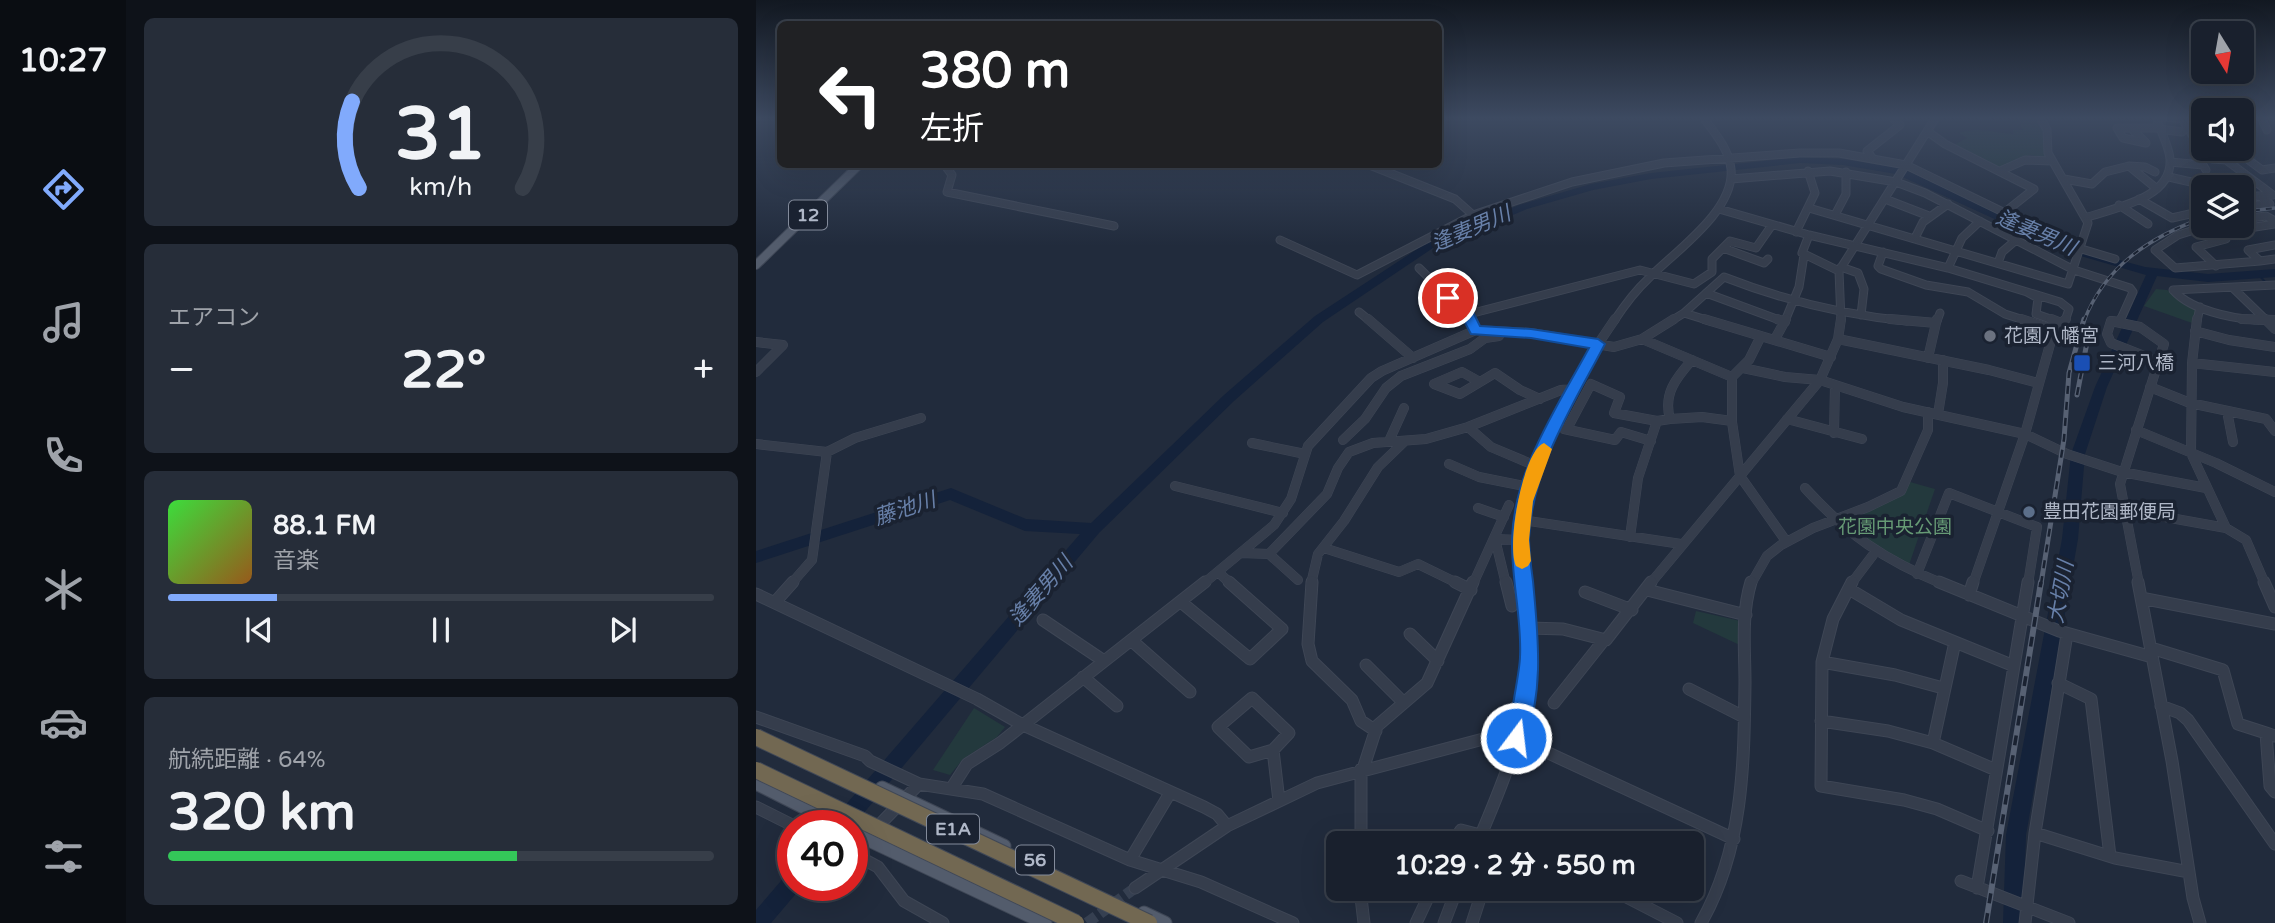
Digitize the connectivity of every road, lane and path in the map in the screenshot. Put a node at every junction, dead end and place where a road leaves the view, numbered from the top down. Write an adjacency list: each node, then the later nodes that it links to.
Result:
1 (1702, 160): 43 (street)
2 (1729, 160): 24 (street)
3 (1878, 160): 12 (street)
4 (1910, 160): 12 (street)
5 (1978, 160): 20 (street)
6 (2019, 160): 20 (street)
7 (2048, 160): 8 (street)
8 (2052, 161): 26 (street)
9 (2227, 161): 23 (street)
10 (2250, 161): 17 (street)
11 (2170, 162): 18 (street); 25 (street)
12 (1906, 166): 27 (street); 41 (street)
13 (2129, 166): 22 (street); 26 (street); 30 (street)
14 (856, 168): 73 (main road, 12)
15 (947, 168): 52 (street)
16 (1377, 168): 43 (street)
17 (2275, 168)
18 (2206, 170)
19 (1808, 171): 21 (street); 24 (street); 39 (street)
20 (2000, 171): 41 (street)
21 (1846, 172): 27 (street); 44 (street)
22 (2155, 172)
23 (2246, 175)
24 (1731, 177): 40 (street)
25 (2169, 177): 29 (street); 30 (street)
26 (2064, 179): 46 (street)
27 (1897, 180): 34 (street); 36 (street)
28 (2254, 181): 31 (street)
29 (2191, 182)
30 (2157, 189): 35 (street)
31 (2274, 194): 33 (street)
32 (2254, 196): 33 (street)
33 (2260, 196): 38 (street)
34 (1885, 199): 45 (street); 49 (street)
35 (2139, 199): 37 (street); 42 (street)
36 (1948, 205): 45 (street); 47 (street)
37 (2119, 205): 46 (street); 50 (street)
38 (2258, 205)
39 (1809, 208): 44 (street); 55 (street)
40 (1719, 209): 51 (street); 79 (street)
41 (2005, 212): 64 (street)
42 (2191, 214)
43 (1473, 215): 59 (street)
44 (1835, 215): 49 (street)
45 (1929, 216): 58 (street)
46 (2085, 218): 64 (street)
47 (1980, 221): 60 (street); 65 (street)
48 (2275, 222): 53 (street)
49 (1869, 224): 58 (street); 62 (street)
50 (2147, 224)
51 (1772, 225): 55 (street); 63 (street)
52 (1114, 226)
53 (2254, 227)
54 (2191, 231): 74 (street)
55 (1796, 232): 56 (street)
56 (1809, 235): 62 (street); 67 (street)
57 (2225, 238): 74 (street)
58 (1915, 239): 65 (street)
59 (1280, 240)
60 (2016, 240): 72 (street); 75 (street)
61 (2275, 245): 71 (street)
62 (1857, 246): 66 (street); 78 (street)
63 (1723, 248): 68 (street); 80 (street)
64 (2081, 249): 69 (street); 75 (street)
65 (1956, 251): 72 (street); 77 (street)
66 (1883, 252): 77 (street); 85 (street)
67 (1804, 255): 78 (street); 88 (street)
68 (1768, 259)
69 (2115, 259)
70 (2275, 259): 71 (street)
71 (2260, 261): 74 (street)
72 (1998, 263): 75 (street)
73 (756, 265)
74 (2216, 266)
75 (2074, 267): 100 (street)
76 (1419, 268): 96 (street)
77 (1948, 268): 81 (street)
78 (1840, 269): 92 (street); 95 (street)
79 (1654, 272): 80 (street); 96 (street); 111 (street)
80 (1712, 272): 82 (street)
81 (1971, 275): 85 (street); 87 (street)
82 (1724, 277): 86 (street); 88 (street)
83 (2275, 285): 84 (street)
84 (2234, 289): 90 (street); 98 (street)
85 (1968, 292): 128 (street)
86 (1706, 293): 93 (street); 99 (street)
87 (2041, 298): 89 (street); 97 (street)
88 (1796, 301): 92 (street); 99 (street)
89 (2068, 307): 97 (street); 97 (street)
90 (2200, 307): 98 (street); 104 (street)
91 (1359, 312): 115 (street)
92 (1842, 312): 95 (street); 108 (street)
93 (1684, 313): 106 (street); 109 (street)
94 (1940, 313): 101 (street)
95 (1861, 315): 101 (street)
96 (1468, 316): 103 (street)
97 (2051, 320)
98 (2272, 321): 102 (street)
99 (1785, 322): 107 (street)
100 (2120, 322): 113 (street); 117 (street)
101 (1936, 323): 116 (street)
102 (2275, 329)
103 (1476, 330): 105 (street); 115 (street)
104 (2195, 331): 112 (street); 120 (street)
105 (1521, 333): 111 (street); 151 (street)
106 (1760, 338): 107 (street); 122 (street)
107 (1776, 339): 114 (street)
108 (1838, 339): 114 (street); 116 (street)
109 (1642, 340): 111 (street); 118 (street)
110 (756, 342): 123 (street)
111 (1598, 344): 131 (street)
112 (2275, 346)
113 (2161, 356): 117 (street); 121 (street)
114 (1831, 357): 126 (street)
115 (1413, 358): 160 (street)
116 (1928, 358): 119 (street)
117 (2148, 358): 121 (street)
118 (1692, 360): 125 (street); 138 (street)
119 (1943, 360): 128 (street); 136 (street)
120 (2192, 363): 124 (street); 133 (street)
121 (2156, 367): 130 (street)
122 (1743, 368): 125 (street); 126 (street)
123 (756, 372)
124 (2275, 372)
125 (1732, 377): 142 (street)
126 (1820, 380): 129 (street); 139 (street)
127 (1480, 382): 127 (street); 132 (street)
128 (2038, 383): 149 (street)
129 (1835, 385): 136 (street); 148 (street)
130 (2150, 387): 133 (street); 146 (street)
131 (1572, 390): 132 (street); 143 (street)
132 (1540, 399): 144 (street)
133 (2190, 403): 135 (street); 159 (street)
134 (1404, 408): 154 (street)
135 (2227, 411): 140 (street); 155 (street)
136 (1933, 413): 149 (street); 179 (street)
137 (921, 418): 158 (street)
138 (1670, 419): 141 (street); 142 (street)
139 (1787, 419): 148 (street); 164 (street)
140 (2271, 419): 147 (street)
141 (1657, 421): 145 (street); 153 (street)
142 (1732, 421): 164 (street)
143 (1555, 426): 145 (street); 162 (street)
144 (1468, 427): 152 (street); 162 (street)
145 (1567, 429): 153 (street)
146 (2136, 430): 159 (street); 163 (street)
147 (2275, 431)
148 (1834, 433): 150 (street)
149 (2025, 434): 163 (street); 175 (street)
150 (1862, 439)
151 (1343, 440)
152 (1407, 440): 154 (street); 186 (street)
153 (1651, 440): 181 (street)
154 (1389, 441): 189 (street)
155 (2233, 442)
156 (1252, 443): 160 (street)
157 (756, 444): 158 (street)
158 (827, 452): 200 (street)
159 (2191, 453): 166 (street); 170 (street)
160 (1305, 454): 176 (street)
161 (1449, 464): 168 (street)
162 (1536, 466): 168 (street)
163 (2122, 472): 170 (street); 173 (street)
164 (1740, 475): 184 (street); 185 (street)
165 (2275, 481): 166 (street)
166 (2259, 483): 171 (street)
167 (1175, 486): 176 (street)
168 (1528, 487): 178 (street)
169 (1805, 488): 179 (street)
170 (2206, 488): 180 (street)
171 (2275, 492)
172 (1509, 505): 177 (street)
173 (2124, 505): 180 (street); 199 (street)
174 (1478, 508): 177 (street)
175 (1998, 511): 191 (street); 198 (street); 206 (street)
176 (1283, 513): 188 (street)
177 (1504, 517): 182 (street)
178 (1522, 520): 181 (street); 183 (street)
179 (1836, 522): 184 (street); 187 (street)
180 (2225, 527): 203 (street)
181 (1630, 537): 185 (street)
182 (1495, 539): 183 (street); 194 (street); 202 (street)
183 (1520, 540): 209 (street)
184 (1786, 541): 205 (street)
185 (1681, 544): 195 (street)
186 (1324, 548): 194 (street); 235 (street)
187 (1876, 551): 191 (street); 193 (street)
188 (1241, 553): 189 (street); 190 (street)
189 (1269, 554): 192 (street)
190 (1218, 572): 201 (street); 201 (street)
191 (1917, 574): 198 (street)
192 (1298, 580)
193 (1849, 589): 214 (street); 218 (street)
194 (1471, 590): 217 (street)
195 (1647, 590): 204 (street); 205 (street)
196 (1585, 592): 204 (street)
197 (756, 594): 200 (street)
198 (1969, 595): 206 (street)
199 (2141, 598): 208 (street); 215 (street)
200 (776, 601): 233 (street)
201 (1181, 602): 212 (street)
202 (1512, 606)
203 (2275, 607)
204 (1629, 614): 213 (street)
205 (1746, 615): 231 (street)
206 (2024, 617): 210 (street); 220 (street)
207 (1044, 620): 216 (street)
208 (2275, 624)
209 (1529, 628): 213 (street); 238 (street)
210 (2058, 630): 215 (street); 222 (street)
211 (1410, 634): 217 (street)
212 (1131, 640): 216 (street); 225 (street)
213 (1604, 640): 227 (street)
214 (1955, 642): 220 (street); 224 (street)
215 (2151, 652): 229 (street); 236 (street)
216 (1104, 660): 221 (street)
217 (1438, 661): 226 (street)
218 (1822, 662): 224 (street); 232 (street)
219 (1366, 665): 226 (street)
220 (2014, 666): 243 (street)
221 (1083, 677): 228 (street); 233 (street)
222 (2058, 683): 259 (street); 263 (street)
223 (1689, 688): 231 (street)
224 (1943, 688): 239 (street)
225 (1190, 692)
226 (1405, 703): 235 (street)
227 (1554, 704)
228 (1118, 706)
229 (2161, 706): 262 (street); 267 (street)
230 (756, 718): 245 (street)
231 (1744, 718): 261 (street)
232 (1821, 721): 239 (street); 258 (street)
233 (1021, 724): 246 (street); 248 (street)
234 (756, 729): 249 (main road, 56)
235 (1376, 731): 241 (street)
236 (2271, 734): 247 (street)
237 (756, 737): 280 (highway, E1A, bridge)
238 (1516, 738): 241 (street); 257 (street); 261 (street)
239 (1933, 743): 243 (street)
240 (1273, 750): 240 (street); 250 (street)
241 (1362, 769): 250 (street); 256 (street)
242 (756, 770): 279 (highway, E1A, bridge)
243 (1996, 770): 258 (street)
244 (756, 783): 252 (main road)
245 (919, 784): 246 (street); 249 (street)
246 (951, 789): 264 (street)
247 (2275, 792)
248 (1170, 793): 254 (street); 264 (street)
249 (905, 799): 255 (street); 281 (main road, 56)
250 (1279, 801): 254 (street)
251 (756, 807): 253 (street)
252 (809, 810)
253 (777, 818)
254 (1227, 826): 266 (street)
255 (868, 830)
256 (1361, 831)
257 (1488, 831)
258 (1988, 831): 270 (street)
259 (2035, 833): 263 (street); 276 (street)
260 (868, 839): 278 (main road)
261 (1734, 839): 288 (street)
262 (2275, 844)
263 (2110, 856): 267 (street)
264 (1130, 860): 266 (street)
265 (868, 862): 277 (street)
266 (1157, 870): 269 (street); 282 (street)
267 (2189, 872): 291 (street)
268 (1961, 881): 270 (street)
269 (1135, 888)
270 (1977, 888): 276 (street)
271 (1361, 901): 283 (street)
272 (1426, 901): 284 (street)
273 (1452, 901): 285 (street)
274 (1479, 901): 286 (street)
275 (1634, 901): 287 (street)
276 (2023, 906): 289 (street); 290 (street)
277 (943, 923)
278 (1045, 923)
279 (1076, 923)
280 (1149, 923)
281 (1164, 923)
282 (1293, 923)
283 (1364, 923)
284 (1416, 923)
285 (1444, 923)
286 (1472, 923)
287 (1677, 923)
288 (1701, 923)
289 (2025, 923)
290 (2069, 923)
291 (2200, 923)

